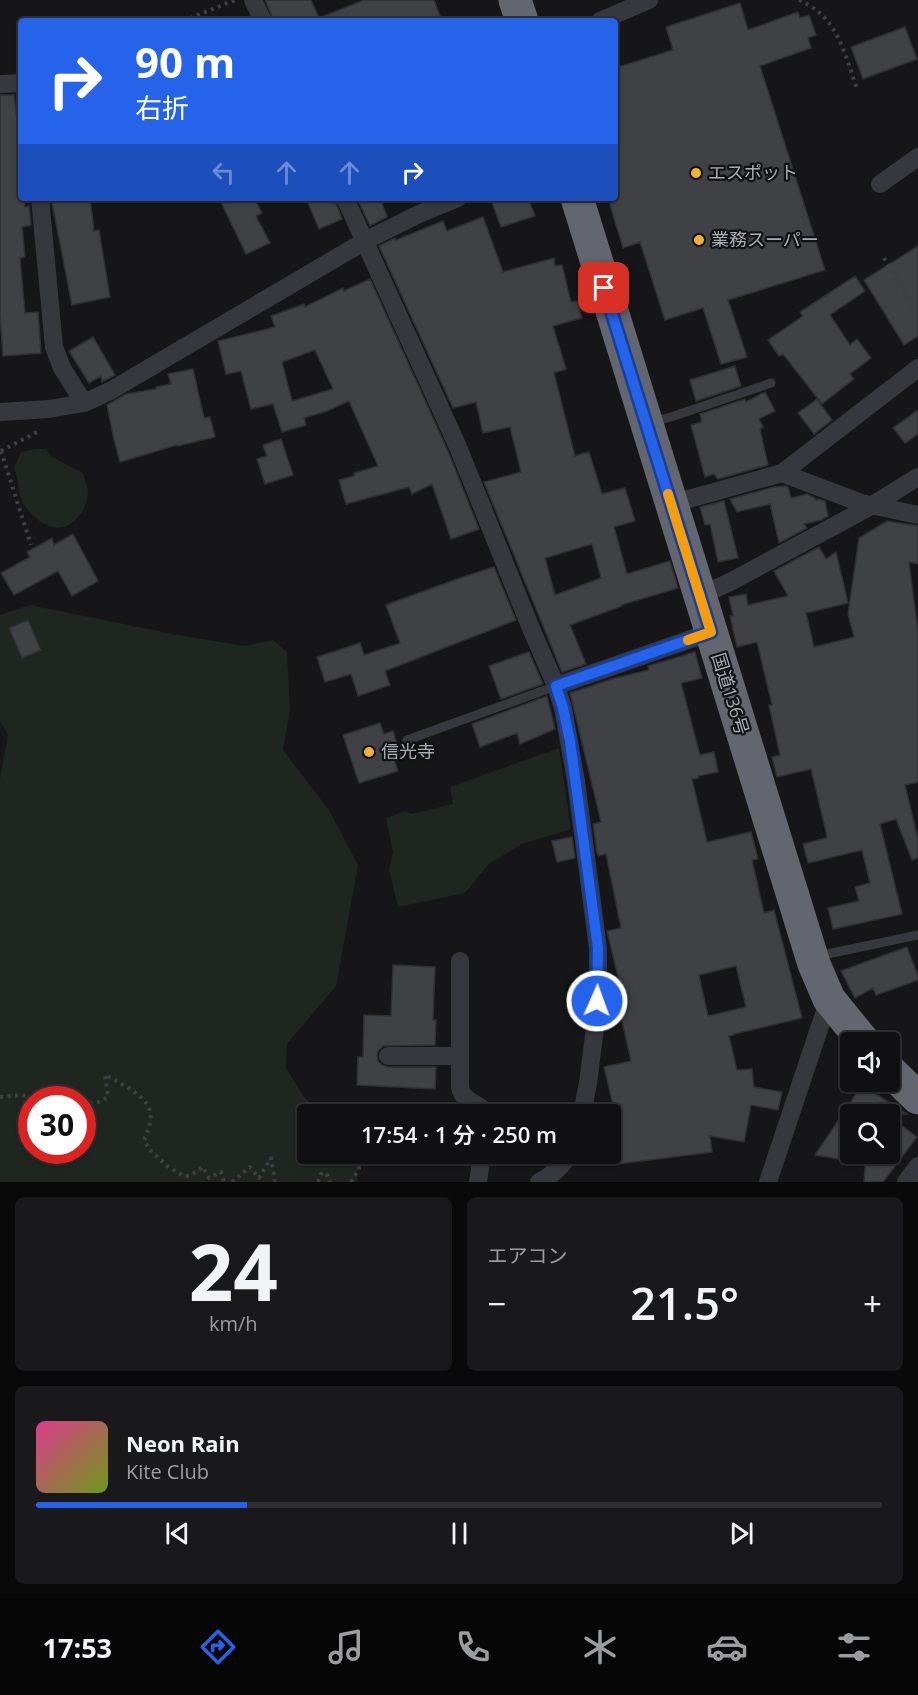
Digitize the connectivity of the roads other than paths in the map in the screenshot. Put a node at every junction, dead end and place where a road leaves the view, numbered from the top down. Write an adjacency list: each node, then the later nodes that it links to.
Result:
1 (253, 0): 4 (street)
2 (515, 0): 5 (highway)
3 (649, 0): 6 (street)
4 (262, 18)
5 (521, 18)
6 (607, 18)
7 (18, 83): 8 (street)
8 (0, 84)
9 (918, 157): 10 (street)
10 (880, 184)
11 (40, 201): 18 (street)
12 (346, 201): 15 (street)
13 (451, 201): 15 (street)
14 (578, 201): 20 (highway, 国道136号)
15 (365, 241): 18 (street); 28 (street)
16 (918, 368): 21 (street)
17 (771, 383): 20 (lane)
18 (84, 403): 19 (street)
19 (0, 412)
20 (646, 424): 23 (highway, 国道136号)
21 (783, 473): 23 (street); 24 (street)
22 (918, 477): 24 (street)
23 (671, 504): 26 (highway, 国道136号)
24 (871, 506): 25 (street); 26 (street)
25 (918, 515)
26 (699, 593): 27 (highway, 国道136号)
27 (711, 632): 28 (street); 31 (highway, 国道136号)
28 (556, 686): 29 (lane); 40 (street)
29 (407, 740)
30 (918, 935): 31 (lane)
31 (812, 957): 33 (highway, 国道136号)
32 (460, 961): 36 (street)
33 (829, 999): 34 (highway, 国道136号); 46 (street)
34 (856, 1032)
35 (388, 1056): 36 (street)
36 (460, 1056): 39 (street)
37 (900, 1081): 38 (highway)
38 (918, 1098)
39 (475, 1104)
40 (584, 1104)
41 (481, 1164): 44 (street)
42 (563, 1164): 45 (street)
43 (918, 1166): 47 (street)
44 (478, 1182)
45 (539, 1182)
46 (768, 1182)
47 (906, 1182)

